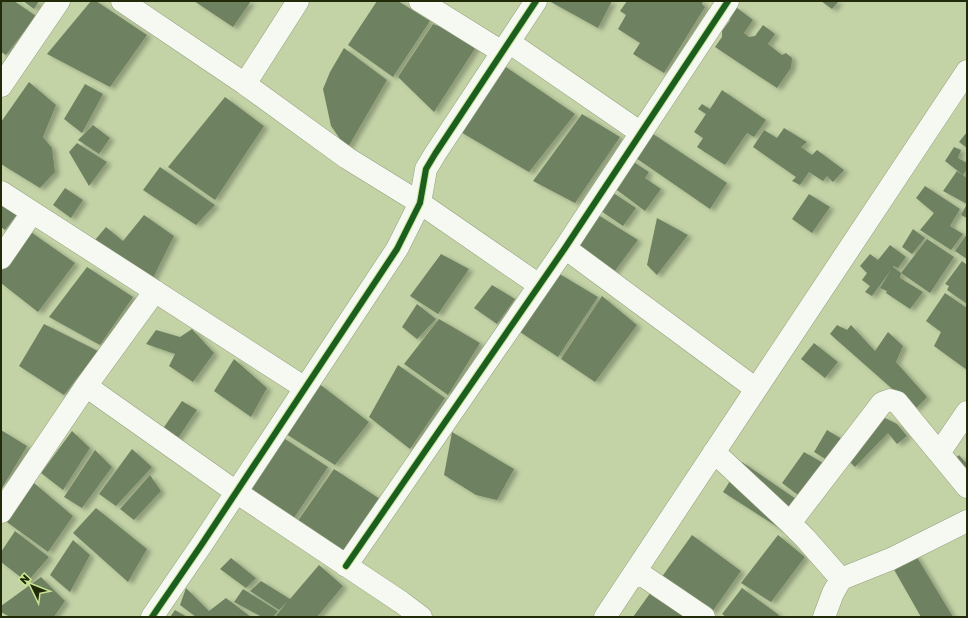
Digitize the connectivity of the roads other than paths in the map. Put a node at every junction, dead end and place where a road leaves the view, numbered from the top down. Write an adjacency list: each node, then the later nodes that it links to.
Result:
1 (59, 1): 10 (street)
2 (122, 1): 9 (street)
3 (298, 1): 9 (street)
4 (420, 1): 7 (street)
5 (536, 1): 7 (street)
6 (728, 1): 11 (street)
7 (506, 47): 11 (street); 13 (street)
8 (967, 71): 21 (street)
9 (245, 84): 13 (street)
10 (1, 86)
11 (641, 133): 15 (street)
12 (1, 192): 14 (street)
13 (420, 203): 17 (street); 20 (street)
14 (32, 213): 16 (street); 18 (street)
15 (565, 248): 17 (street); 21 (street)
16 (1, 258)
17 (539, 285): 30 (street)
18 (154, 291): 19 (street); 20 (street)
19 (86, 386): 26 (street); 27 (street)
20 (305, 388): 26 (street)
21 (756, 389): 23 (street)
22 (967, 412): 24 (street)
23 (714, 452): 29 (street); 31 (street)
24 (939, 453): 25 (street); 29 (street)
25 (967, 487)
26 (236, 492): 30 (street); 34 (street)
27 (1, 512)
28 (967, 521): 32 (street)
29 (790, 523): 32 (street)
30 (346, 566): 33 (street)
31 (636, 571): 36 (street); 37 (street)
32 (841, 579): 38 (street)
33 (396, 610): 35 (street)
34 (152, 617)
35 (421, 617)
36 (605, 617)
37 (704, 617)
38 (824, 617)

